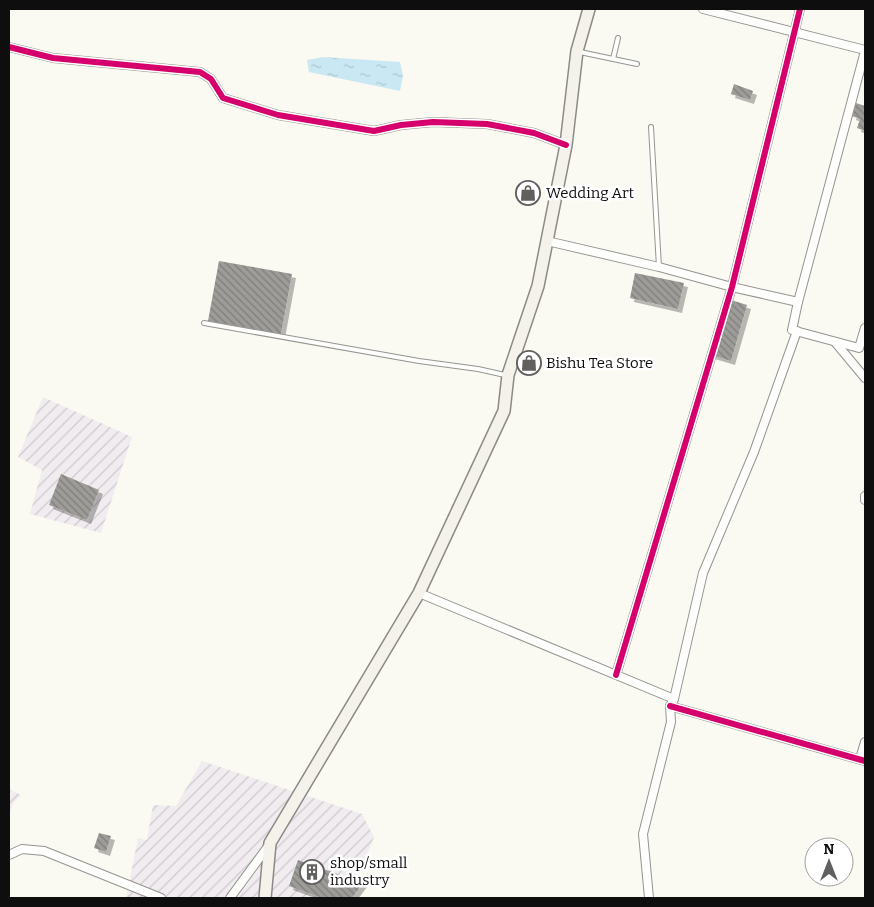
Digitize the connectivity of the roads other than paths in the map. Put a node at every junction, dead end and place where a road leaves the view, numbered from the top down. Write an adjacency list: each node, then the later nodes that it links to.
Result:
1 (589, 9): 8 (main road)
2 (702, 9): 4 (street)
3 (800, 9): 4 (street)
4 (794, 33): 7 (street); 15 (street)
5 (618, 38): 9 (lane)
6 (9, 47): 12 (street)
7 (865, 50): 16 (street)
8 (577, 51): 9 (lane); 12 (main road)
9 (613, 59): 10 (lane)
10 (637, 64)
11 (651, 127): 14 (lane)
12 (566, 145): 13 (main road)
13 (547, 241): 14 (street); 21 (main road)
14 (658, 266): 15 (street)
15 (732, 287): 16 (street); 26 (street)
16 (798, 302): 19 (street)
17 (204, 323): 21 (lane)
18 (865, 328): 20 (street)
19 (797, 331): 20 (street); 27 (street)
20 (836, 342): 22 (street)
21 (508, 375): 25 (main road)
22 (865, 378)
23 (865, 496): 24 (street)
24 (865, 500)
25 (419, 593): 26 (street); 30 (main road)
26 (616, 675): 27 (street)
27 (672, 702): 29 (street); 35 (street)
28 (865, 742): 29 (street)
29 (862, 760)
30 (270, 843): 33 (street); 34 (main road)
31 (9, 855): 32 (street)
32 (161, 898)
33 (230, 898)
34 (264, 898)
35 (648, 898)

